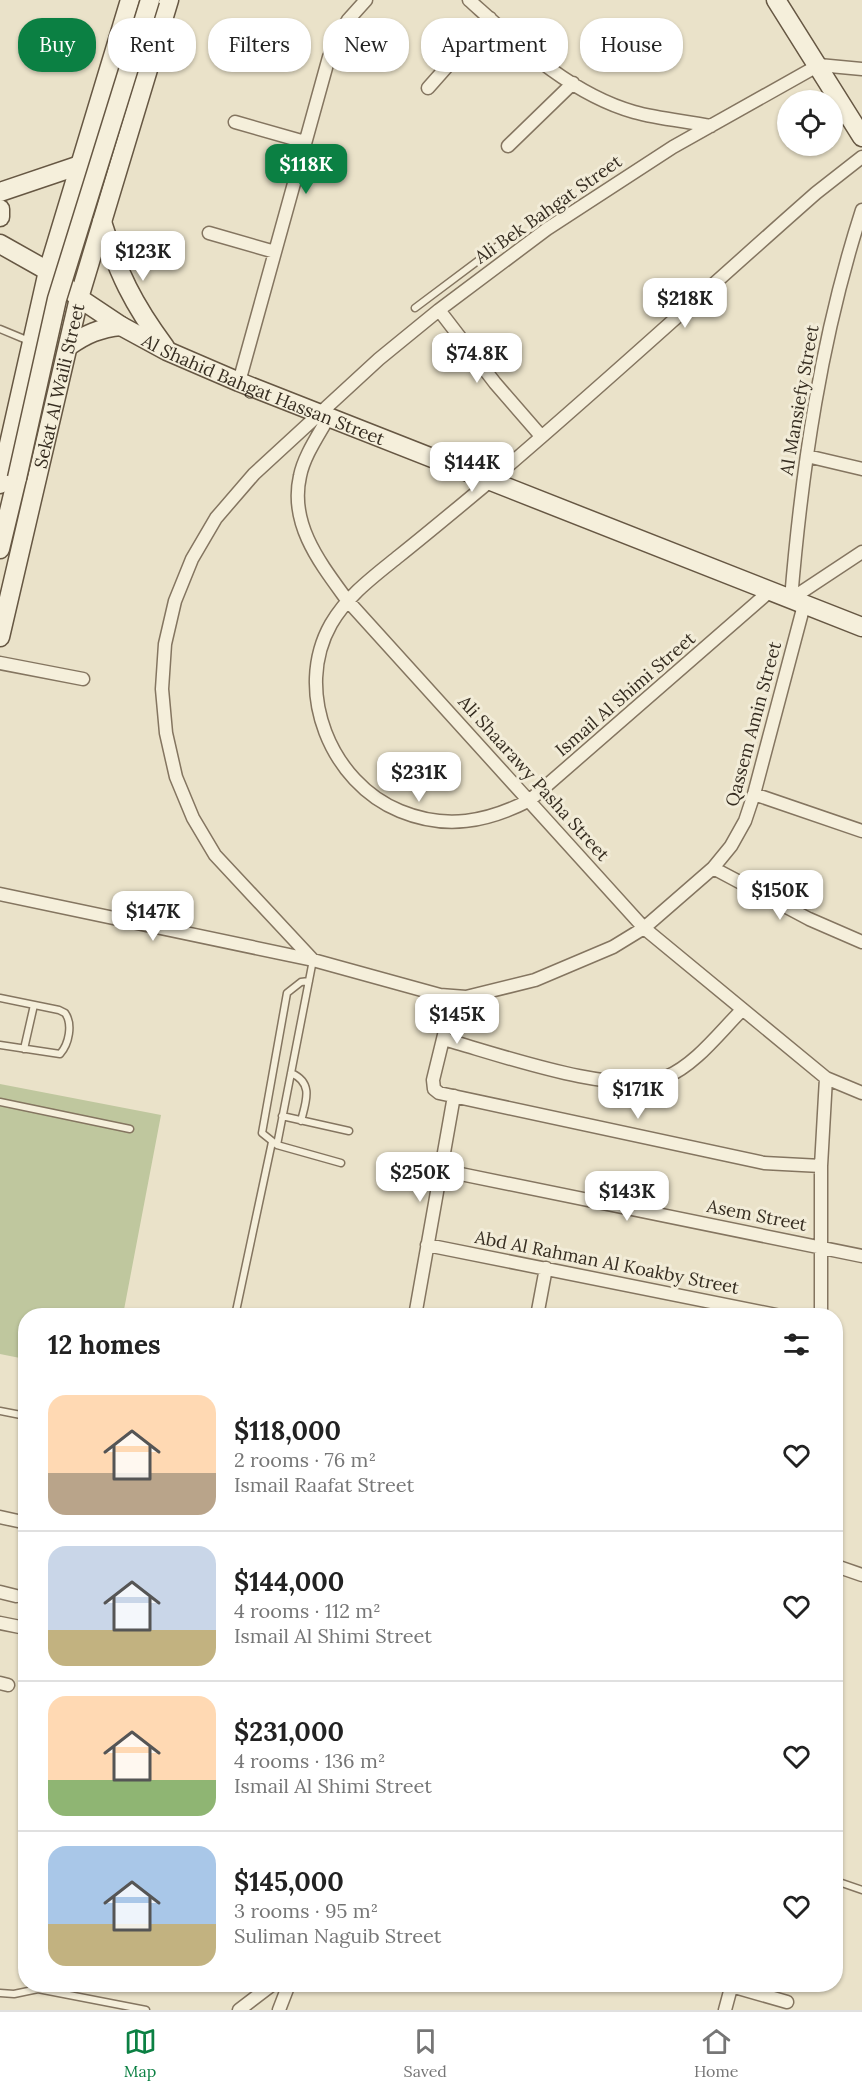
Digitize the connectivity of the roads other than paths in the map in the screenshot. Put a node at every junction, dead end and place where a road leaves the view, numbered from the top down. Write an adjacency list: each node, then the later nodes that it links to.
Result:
1 (130, 0): 20 (main road, Sekat Al Waili Street)
2 (150, 0): 46 (main road, bridge)
3 (169, 0): 25 (main road, Sekat Al Waili Street)
4 (469, 0): 7 (street)
5 (776, 0): 8 (main road)
6 (363, 1): 17 (street)
7 (490, 18)
8 (819, 65): 9 (street); 15 (street, Ali Bek Bahgat Street); 16 (main road)
9 (862, 69)
10 (442, 72): 13 (street)
11 (559, 72): 12 (street)
12 (573, 83): 15 (street); 18 (street)
13 (428, 88)
14 (235, 123): 17 (street)
15 (711, 126): 32 (street, Ali Bek Bahgat Street)
16 (862, 137)
17 (305, 142): 29 (street)
18 (508, 146)
19 (862, 157): 43 (street, Ismail Al Shimi Street)
20 (80, 165): 21 (main road); 30 (main road, Sekat Al Waili Street)
21 (0, 192)
22 (0, 209): 24 (main road)
23 (862, 210): 44 (street, Al Mansiefy Street)
24 (0, 217)
25 (102, 222): 33 (main road, Sekat Al Waili Street); 40 (main road)
26 (209, 233): 29 (street)
27 (515, 233): 31 (lane)
28 (0, 244): 30 (main road, Al Shahid Bahgat Hassan Street)
29 (275, 252): 41 (street)
30 (48, 271): 33 (main road, Al Shahid Bahgat Hassan Street); 38 (main road, Sekat Al Waili Street)
31 (459, 275): 32 (lane); 34 (lane)
32 (469, 288): 35 (street, Ali Bek Bahgat Street)
33 (79, 298): 36 (main road, Al Shahid Bahgat Hassan Street); 39 (main road, Sekat Al Waili Street)
34 (415, 308)
35 (439, 310): 42 (street, Ali Bek Bahgat Street); 43 (street)
36 (121, 326): 39 (main road); 40 (main road, Al Shahid Bahgat Hassan Street)
37 (0, 329): 38 (lane)
38 (32, 342): 46 (main road, Sekat Al Waili Street)
39 (69, 346): 54 (main road, Sekat Al Waili Street)
40 (168, 351): 41 (main road, Al Shahid Bahgat Hassan Street)
41 (239, 382): 42 (main road, Al Shahid Bahgat Hassan Street)
42 (324, 416): 47 (main road, Al Shahid Bahgat Hassan Street); 51 (street, Ali Shaarawy Pasha Street); 64 (street)
43 (541, 436): 47 (street, Ismail Al Shimi Street)
44 (807, 456): 45 (street); 52 (street, Al Mansiefy Street)
45 (862, 470)
46 (8, 481): 48 (main road)
47 (490, 481): 50 (main road, Al Shahid Bahgat Hassan Street); 51 (street, Ismail Al Shimi Street)
48 (0, 549)
49 (862, 552): 52 (street)
50 (770, 591): 52 (main road, Al Shahid Bahgat Hassan Street); 58 (street, Ismail Al Shimi Street)
51 (346, 600): 58 (street, Ali Shaarawy Pasha Street); 58 (street, Ismail Al Shimi Street)
52 (798, 602): 53 (main road, Al Shahid Bahgat Hassan Street); 57 (street, Qassem Amin Street)
53 (862, 627)
54 (0, 637)
55 (0, 663): 56 (street)
56 (83, 679)
57 (754, 794): 59 (street); 60 (street, Qassem Amin Street)
58 (530, 800): 62 (street, Ali Shaarawy Pasha Street)
59 (862, 831)
60 (713, 868): 62 (street, Qassem Amin Street); 63 (street)
61 (0, 894): 64 (street, Qassem Amin Street)
62 (644, 928): 67 (street, Qassem Amin Street); 69 (street, Ali Shaarawy Pasha Street)
63 (862, 942)
64 (313, 960): 65 (lane); 67 (street, Qassem Amin Street)
65 (309, 981): 73 (lane); 82 (lane)
66 (0, 998): 68 (lane)
67 (453, 998): 70 (street)
68 (34, 1005): 72 (lane); 72 (lane)
69 (741, 1011): 70 (street); 74 (street, Ali Shaarawy Pasha Street)
70 (443, 1039): 76 (street)
71 (0, 1045): 72 (lane)
72 (24, 1049)
73 (291, 1073): 78 (lane); 79 (lane)
74 (826, 1078): 75 (street, Ali Shaarawy Pasha Street); 84 (street)
75 (862, 1093)
76 (454, 1096): 84 (street); 85 (street)
77 (0, 1102): 80 (lane)
78 (282, 1116): 79 (lane); 82 (lane)
79 (302, 1121): 81 (lane)
80 (130, 1129)
81 (349, 1131)
82 (274, 1143): 83 (lane); 90 (lane)
83 (341, 1163)
84 (821, 1166): 87 (street)
85 (441, 1170): 86 (street); 87 (street, Asem Street)
86 (427, 1245): 89 (street, Abd Al Rahman Al Koakby Street); 91 (street)
87 (820, 1246): 88 (street, Asem Street); 94 (street)
88 (862, 1256)
89 (546, 1269): 92 (street); 93 (street, Abd Al Rahman Al Koakby Street)
90 (237, 1308)
91 (416, 1308)
92 (539, 1308)
93 (741, 1308)
94 (821, 1308)
95 (0, 1411): 96 (lane)
96 (18, 1414)
97 (0, 1517): 98 (street)
98 (18, 1521)
99 (843, 1568): 100 (street)
100 (862, 1575)
101 (0, 1592): 102 (street)
102 (16, 1596)
103 (0, 1623): 104 (street)
104 (18, 1627)
105 (843, 1883): 106 (lane)
106 (862, 1890)
107 (24, 1992): 113 (lane)
108 (53, 1992): 115 (lane)
109 (263, 1992): 116 (street)
110 (286, 1992): 117 (street)
111 (730, 1992): 118 (street)
112 (755, 1992): 114 (street)
113 (0, 1993)
114 (787, 2002)
115 (146, 2010)
116 (239, 2010)
117 (279, 2010)
118 (725, 2010)

